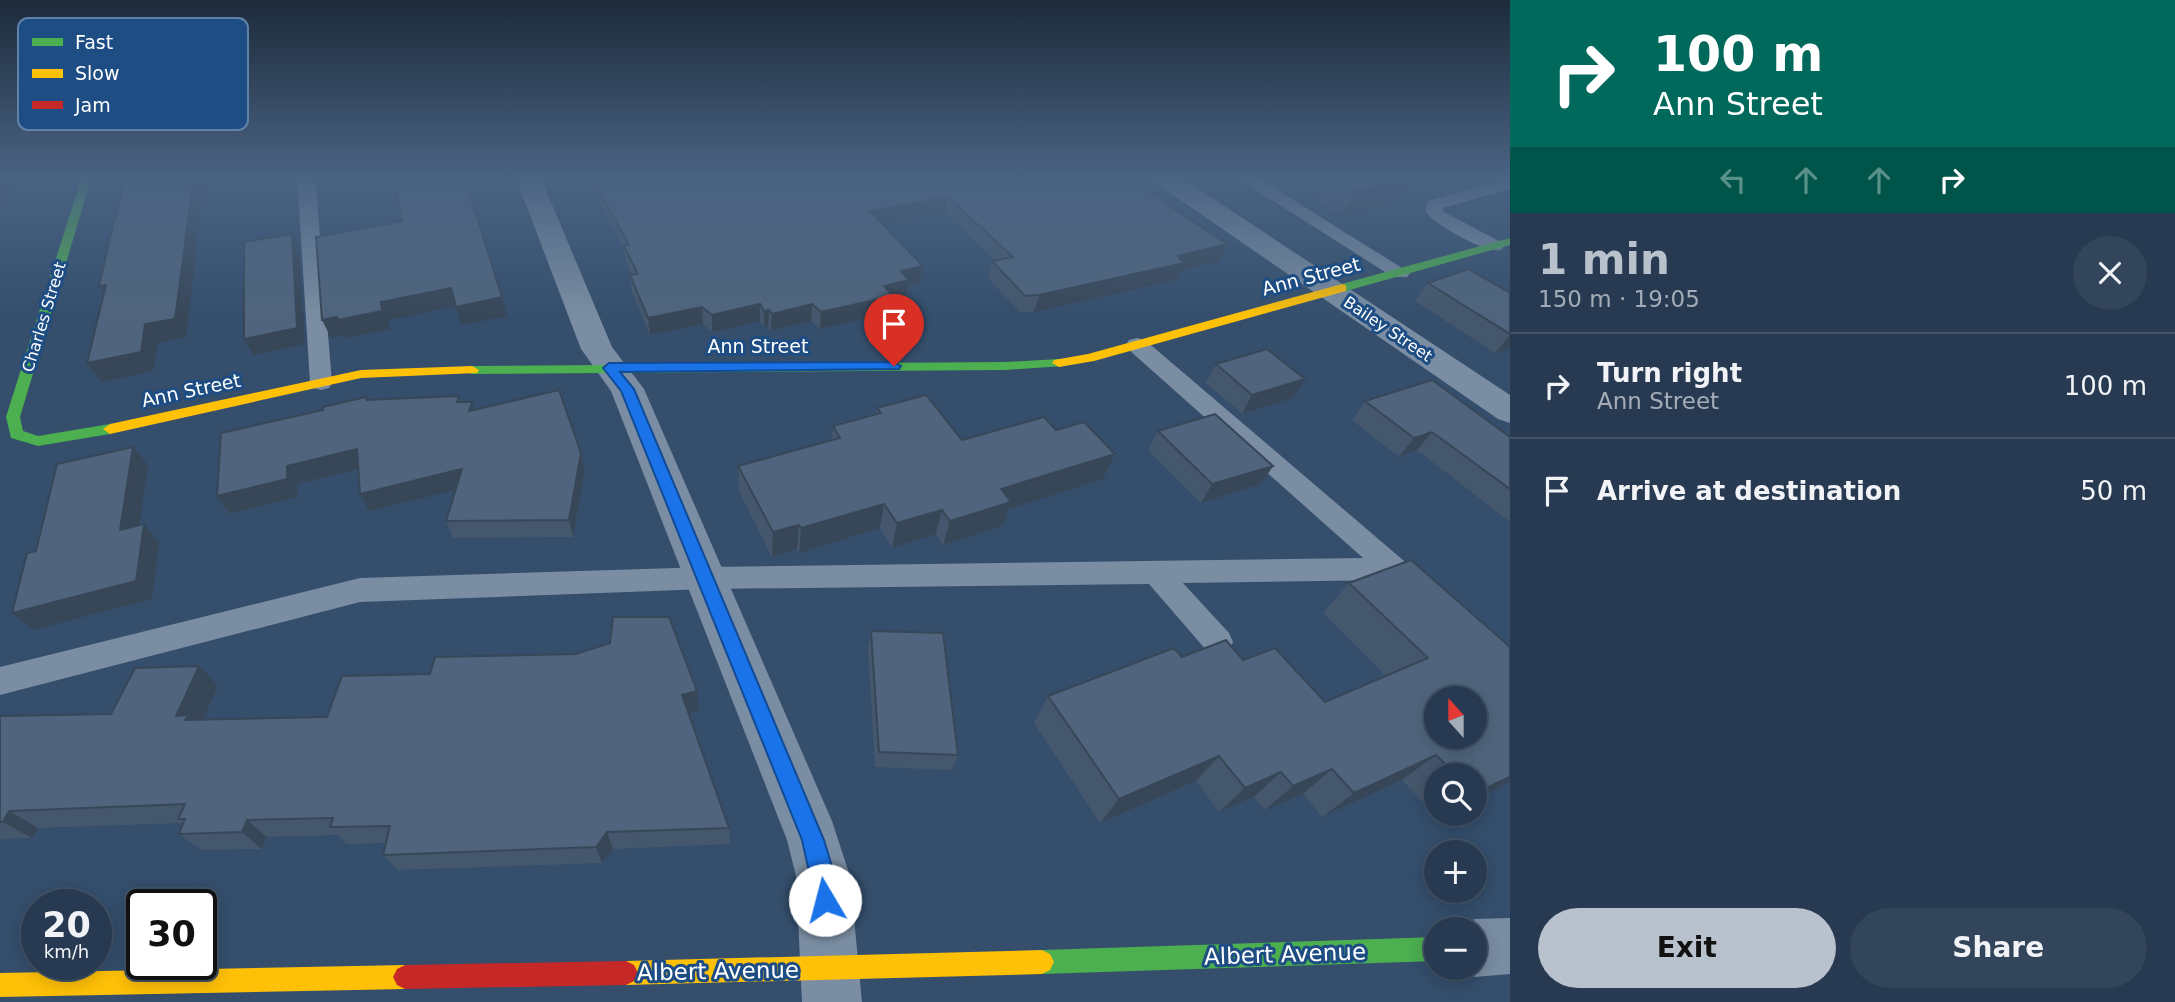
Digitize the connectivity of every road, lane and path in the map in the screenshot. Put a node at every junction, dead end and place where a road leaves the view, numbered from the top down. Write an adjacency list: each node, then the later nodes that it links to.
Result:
1 (73, 223): 14 (street, Charles Street)
2 (309, 223): 12 (lane)
3 (546, 223): 11 (street)
4 (1232, 223): 9 (street, Bailey Street)
5 (1318, 223): 8 (lane)
6 (1454, 223): 7 (lane)
7 (1502, 243): 8 (street, Ann Street)
8 (1400, 273): 9 (street, Ann Street)
9 (1333, 291): 10 (street, Ann Street); 13 (street, Bailey Street)
10 (1137, 345): 11 (street, Ann Street); 17 (lane)
11 (609, 368): 12 (street, Ann Street); 16 (street)
12 (321, 383): 14 (street, Ann Street)
13 (1510, 411)
14 (13, 417)
15 (1156, 572): 16 (lane); 17 (lane); 18 (lane)
16 (707, 578): 19 (lane); 24 (street)
17 (1405, 578)
18 (1218, 642)
19 (0, 681)
20 (1510, 946): 21 (street)
21 (1487, 947)
22 (1424, 950): 24 (street, Albert Avenue)
23 (0, 985): 24 (street, Albert Avenue)
24 (831, 986)

